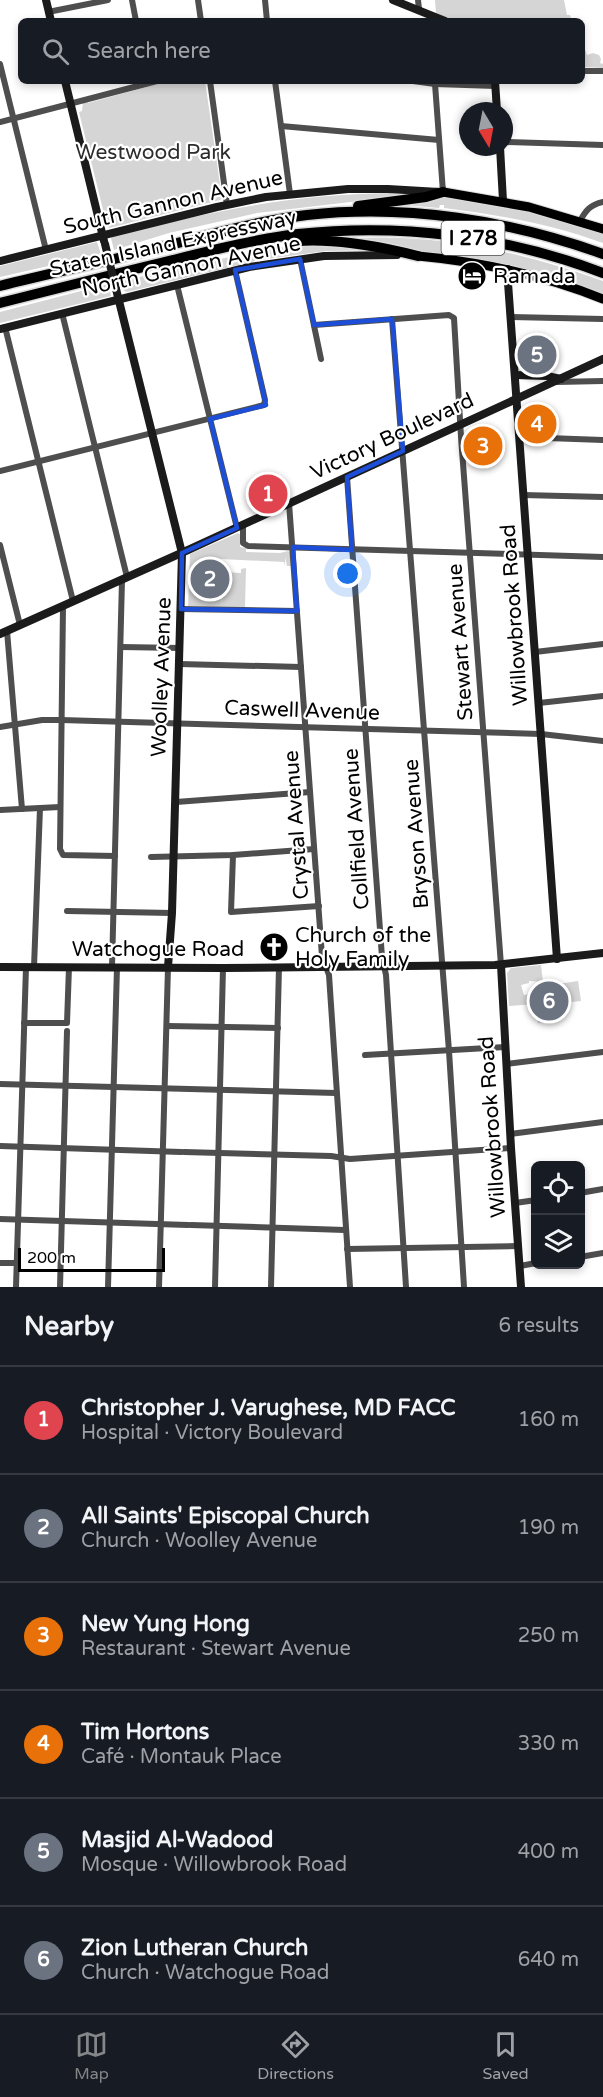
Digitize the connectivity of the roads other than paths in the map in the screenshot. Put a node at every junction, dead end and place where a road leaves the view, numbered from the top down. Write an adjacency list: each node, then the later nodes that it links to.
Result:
1 (46, 0): 8 (street)
2 (108, 0): 8 (street)
3 (132, 0): 9 (street)
4 (198, 0): 10 (street)
5 (265, 0): 11 (street)
6 (393, 0): 7 (street)
7 (419, 4): 12 (street)
8 (50, 16)
9 (135, 18)
10 (201, 18)
11 (267, 18)
12 (441, 18)
13 (0, 64): 24 (street)
14 (585, 71): 15 (street)
15 (603, 71)
16 (66, 84): 23 (street, Woolley Avenue)
17 (139, 84): 23 (street)
18 (210, 84): 35 (street)
19 (275, 84): 26 (street)
20 (435, 84): 21 (street); 27 (street)
21 (495, 84): 22 (street)
22 (496, 102)
23 (71, 104): 24 (street); 39 (street, Woolley Avenue)
24 (14, 119): 25 (street); 41 (street)
25 (0, 122)
26 (281, 126): 27 (street); 32 (street)
27 (439, 140): 31 (street)
28 (513, 142): 29 (street)
29 (603, 145)
30 (500, 156): 33 (street)
31 (443, 192): 32 (street, South Gannon Avenue); 33 (main road, South Gannon Avenue); 36 (highway)
32 (290, 194): 35 (street, South Gannon Avenue)
33 (503, 201): 37 (main road, South Gannon Avenue)
34 (603, 202): 37 (street)
35 (227, 205): 39 (street, South Gannon Avenue)
36 (308, 215): 42 (highway, Staten Island Expressway / I 278); 50 (highway, Staten Island Expressway / I 278)
37 (580, 221): 38 (main road, South Gannon Avenue)
38 (603, 229)
39 (104, 240): 41 (street, South Gannon Avenue); 52 (street, Woolley Avenue, bridge)
40 (254, 241): 43 (highway); 48 (highway, Staten Island Expressway / I 278); 53 (highway, Staten Island Expressway / I 278)
41 (46, 250): 45 (street, South Gannon Avenue)
42 (603, 254)
43 (418, 256): 44 (street, North Gannon Avenue); 46 (main road, North Gannon Avenue)
44 (300, 259): 47 (street, North Gannon Avenue); 58 (street)
45 (0, 261)
46 (507, 269): 51 (main road, North Gannon Avenue); 55 (street, Willowbrook Road)
47 (235, 270): 49 (street, North Gannon Avenue); 66 (street)
48 (603, 273)
49 (177, 285): 52 (street, North Gannon Avenue); 66 (street)
50 (0, 286)
51 (603, 298)
52 (119, 299): 54 (street, North Gannon Avenue); 68 (street, Woolley Avenue)
53 (0, 303)
54 (62, 313): 59 (street, North Gannon Avenue); 71 (street)
55 (511, 317): 57 (street); 62 (street, Willowbrook Road)
56 (392, 319): 58 (street); 67 (street, Stewart Avenue); 72 (street, Bryson Avenue)
57 (603, 319)
58 (314, 325): 60 (street)
59 (3, 328): 73 (street)
60 (321, 359)
61 (603, 359): 63 (street, Victory Boulevard)
62 (515, 375): 63 (street); 65 (street, Willowbrook Road)
63 (558, 381): 64 (street); 65 (street, Victory Boulevard)
64 (603, 381)
65 (517, 399): 67 (street, Victory Boulevard); 69 (street, Willowbrook Road)
66 (210, 419): 68 (street); 79 (street)
67 (461, 424): 72 (street, Victory Boulevard); 85 (street, Stewart Avenue)
68 (153, 433): 71 (street); 84 (street, Woolley Avenue)
69 (519, 437): 70 (street); 76 (street, Willowbrook Road)
70 (603, 440)
71 (95, 447): 73 (street); 88 (street)
72 (403, 451): 75 (street, Victory Boulevard); 83 (street, Bryson Avenue)
73 (39, 461): 74 (street); 89 (street)
74 (0, 471)
75 (347, 477): 78 (street, Victory Boulevard); 82 (street, Collfield Avenue)
76 (524, 495): 77 (street); 86 (street, Willowbrook Road)
77 (603, 497)
78 (289, 503): 79 (street, Victory Boulevard); 81 (street, Crystal Avenue)
79 (240, 526): 81 (street); 84 (street, Victory Boulevard)
80 (0, 545): 93 (street)
81 (293, 547): 82 (street); 92 (street, Crystal Avenue)
82 (352, 550): 83 (street); 109 (street, Collfield Avenue)
83 (412, 552): 85 (street); 110 (street, Bryson Avenue)
84 (182, 553): 88 (street, Victory Boulevard); 91 (street, Woolley Avenue)
85 (470, 553): 86 (street); 111 (street, Stewart Avenue)
86 (528, 555): 87 (street); 98 (street, Willowbrook Road)
87 (603, 557)
88 (125, 578): 89 (street, Victory Boulevard); 96 (street)
89 (74, 601): 90 (street, Victory Boulevard)
90 (63, 606): 93 (street, Victory Boulevard); 103 (street)
91 (181, 609): 92 (street); 97 (street, Woolley Avenue)
92 (297, 611): 100 (street, Crystal Avenue)
93 (20, 625): 94 (street, Victory Boulevard)
94 (4, 632): 106 (street)
95 (603, 644): 98 (street)
96 (121, 646): 97 (street); 104 (street)
97 (180, 648): 99 (street, Woolley Avenue)
98 (535, 652): 102 (street, Willowbrook Road)
99 (179, 664): 100 (street); 105 (street, Woolley Avenue)
100 (301, 667): 108 (street, Crystal Avenue)
101 (603, 696): 102 (street)
102 (538, 703): 112 (street, Willowbrook Road)
103 (61, 720): 104 (street, Caswell Avenue); 106 (street, Caswell Avenue); 116 (street)
104 (118, 721): 105 (street, Caswell Avenue); 122 (street)
105 (178, 723): 108 (street, Caswell Avenue); 115 (street, Woolley Avenue)
106 (15, 724): 107 (street, Caswell Avenue); 118 (street)
107 (0, 727)
108 (305, 727): 109 (street, Caswell Avenue); 114 (street, Crystal Avenue)
109 (365, 729): 110 (street, Caswell Avenue); 134 (street, Collfield Avenue)
110 (424, 730): 111 (street, Caswell Avenue); 135 (street, Bryson Avenue)
111 (483, 732): 112 (street, Caswell Avenue); 131 (street, Stewart Avenue)
112 (541, 734): 113 (street, Caswell Avenue); 130 (street, Willowbrook Road)
113 (603, 741)
114 (310, 792): 115 (street); 120 (street, Crystal Avenue)
115 (176, 802): 124 (street, Woolley Avenue)
116 (60, 807): 117 (street); 122 (street)
117 (40, 808): 118 (street); 137 (street)
118 (22, 809): 119 (street)
119 (0, 810)
120 (314, 849): 121 (street); 125 (street, Crystal Avenue)
121 (233, 855): 124 (street); 125 (street)
122 (115, 856): 127 (street)
123 (151, 857): 124 (street)
124 (174, 857): 128 (street, Woolley Avenue)
125 (319, 906): 133 (street, Crystal Avenue)
126 (67, 911): 127 (street)
127 (113, 912): 128 (street); 139 (street)
128 (172, 913): 140 (street, Woolley Avenue)
129 (603, 953): 130 (street, Watchogue Road)
130 (557, 958): 131 (street, Watchogue Road)
131 (501, 965): 135 (street, Watchogue Road); 147 (street, Willowbrook Road)
132 (279, 966): 133 (street, Watchogue Road); 141 (street, Watchogue Road); 145 (street)
133 (326, 966): 134 (street, Watchogue Road); 160 (street, Crystal Avenue)
134 (384, 966): 135 (street, Watchogue Road); 150 (street, Collfield Avenue)
135 (442, 966): 148 (street, Bryson Avenue)
136 (0, 967): 137 (street, Watchogue Road)
137 (30, 967): 138 (street, Watchogue Road); 142 (street)
138 (69, 967): 139 (street, Watchogue Road); 142 (street)
139 (114, 967): 140 (street, Watchogue Road); 156 (street)
140 (168, 967): 141 (street, Watchogue Road); 143 (street, Woolley Avenue)
141 (224, 968): 144 (street)
142 (24, 1023): 154 (street)
143 (167, 1026): 144 (street); 157 (street, Woolley Avenue)
144 (223, 1028): 145 (street); 158 (street)
145 (278, 1028): 159 (street)
146 (67, 1031): 155 (street)
147 (505, 1047): 148 (street); 152 (street, Willowbrook Road)
148 (449, 1051): 150 (street); 169 (street, Bryson Avenue)
149 (603, 1052): 152 (street)
150 (391, 1054): 151 (street); 172 (street, Collfield Avenue)
151 (365, 1056)
152 (506, 1064): 162 (street, Willowbrook Road)
153 (0, 1084): 154 (street)
154 (22, 1085): 155 (street); 164 (street)
155 (66, 1086): 156 (street); 165 (street)
156 (114, 1087): 157 (street); 167 (street)
157 (165, 1089): 158 (street); 168 (street, Woolley Avenue)
158 (221, 1090): 159 (street); 170 (street)
159 (277, 1092): 160 (street); 171 (street)
160 (336, 1093): 173 (street, Crystal Avenue)
161 (603, 1122): 162 (street)
162 (510, 1134): 166 (street, Willowbrook Road)
163 (0, 1146): 164 (street)
164 (20, 1147): 165 (street); 179 (street)
165 (64, 1148): 167 (street); 180 (street)
166 (511, 1148): 169 (street); 177 (street, Willowbrook Road)
167 (112, 1150): 168 (street); 181 (street)
168 (163, 1151): 170 (street); 182 (street, Woolley Avenue)
169 (455, 1152): 172 (street); 187 (street, Bryson Avenue)
170 (219, 1153): 171 (street); 183 (street)
171 (275, 1154): 173 (street); 184 (street)
172 (397, 1156): 173 (street); 188 (street, Collfield Avenue)
173 (340, 1157): 185 (street, Crystal Avenue)
174 (603, 1189): 175 (street)
175 (585, 1192)
176 (531, 1201): 177 (street)
177 (515, 1203): 186 (street, Willowbrook Road)
178 (0, 1219): 179 (street)
179 (18, 1220): 180 (street); 193 (street)
180 (62, 1221): 181 (street); 197 (street)
181 (110, 1222): 182 (street); 198 (street)
182 (161, 1224): 183 (street); 199 (street, Woolley Avenue)
183 (217, 1225): 184 (street); 200 (street)
184 (273, 1227): 185 (street); 201 (street)
185 (345, 1230): 189 (street, Crystal Avenue)
186 (518, 1246): 187 (street); 195 (street, Willowbrook Road)
187 (461, 1247): 188 (street); 204 (street, Bryson Avenue)
188 (403, 1248): 189 (street); 203 (street, Collfield Avenue)
189 (347, 1249): 202 (street, Crystal Avenue)
190 (603, 1253): 191 (street)
191 (585, 1256)
192 (0, 1263): 193 (street)
193 (17, 1263): 196 (street)
194 (531, 1264): 195 (street)
195 (520, 1266): 205 (street, Willowbrook Road)
196 (16, 1287)
197 (60, 1287)
198 (108, 1287)
199 (159, 1287)
200 (216, 1287)
201 (271, 1287)
202 (350, 1287)
203 (406, 1287)
204 (464, 1287)
205 (521, 1287)

